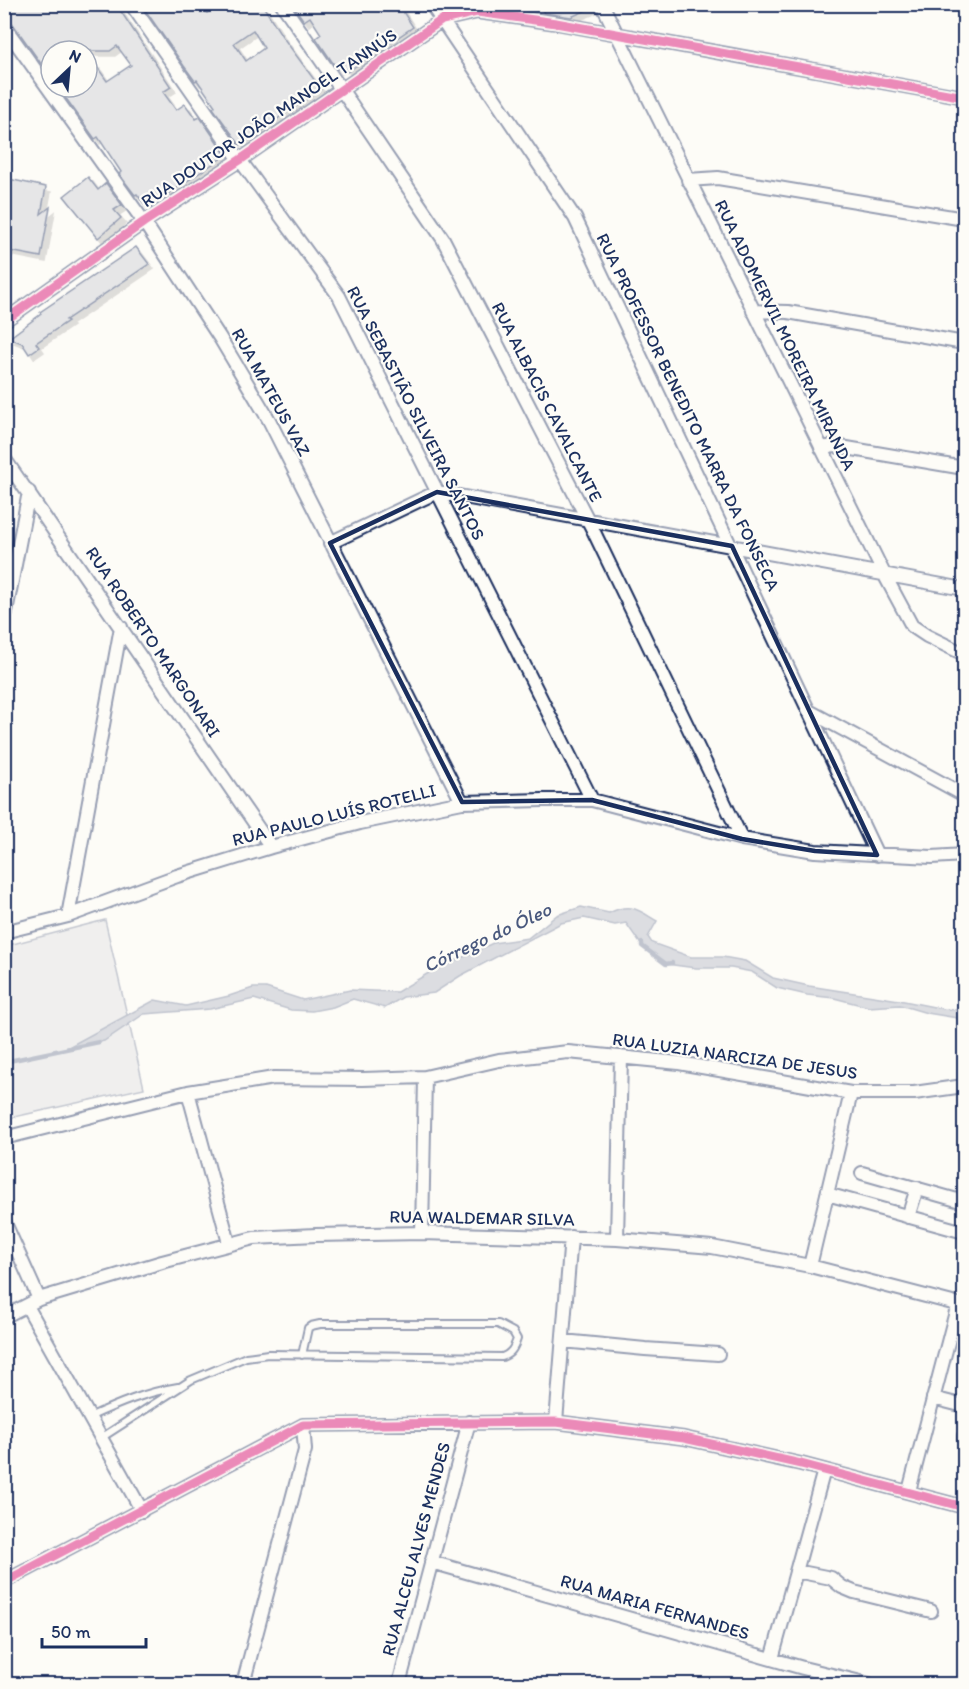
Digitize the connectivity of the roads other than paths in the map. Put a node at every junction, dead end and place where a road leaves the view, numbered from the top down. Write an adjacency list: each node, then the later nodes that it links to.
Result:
1 (131, 4): 10 (street, RUA SEBASTIÃO SILVEIRA SANTOS)
2 (282, 4): 8 (street, RUA ALBACIS CAVALCANTE)
3 (431, 4): 5 (street, RUA PROFESSOR BENEDITO MARRA DA FONSECA)
4 (602, 4): 7 (street, RUA ADOMERVIL MOREIRA MIRANDA)
5 (442, 20): 7 (street, RUA DOUTOR JOÃO MANOEL TANNÚS); 8 (street, RUA DOUTOR JOÃO MANOEL TANNÚS); 24 (street, RUA PROFESSOR BENEDITO MARRA DA FONSECA)
6 (4, 27): 13 (street, RUA MATEUS VAZ)
7 (616, 34): 9 (street, RUA DOUTOR JOÃO MANOEL TANNÚS); 11 (street, RUA ADOMERVIL MOREIRA MIRANDA)
8 (341, 89): 10 (street, RUA DOUTOR JOÃO MANOEL TANNÚS); 22 (street, RUA ALBACIS CAVALCANTE)
9 (964, 97)
10 (240, 160): 13 (street, RUA DOUTOR JOÃO MANOEL TANNÚS); 21 (street, RUA SEBASTIÃO SILVEIRA SANTOS)
11 (688, 180): 12 (street); 14 (street, RUA ADOMERVIL MOREIRA MIRANDA)
12 (964, 219)
13 (144, 222): 15 (street, RUA DOUTOR JOÃO MANOEL TANNÚS); 23 (street, RUA MATEUS VAZ)
14 (753, 311): 16 (street); 17 (street, RUA ADOMERVIL MOREIRA MIRANDA)
15 (4, 321)
16 (964, 344)
17 (821, 448): 19 (street); 25 (street, RUA ADOMERVIL MOREIRA MIRANDA)
18 (4, 458): 20 (street, RUA ROBERTO MARGONARI)
19 (964, 468)
20 (29, 492): 27 (street); 28 (street, RUA ROBERTO MARGONARI)
21 (437, 492): 22 (street); 23 (street); 32 (street, RUA SEBASTIÃO SILVEIRA SANTOS)
22 (587, 519): 24 (street); 34 (street, RUA ALBACIS CAVALCANTE)
23 (330, 543): 33 (street, RUA MATEUS VAZ)
24 (732, 546): 25 (street); 30 (street, RUA PROFESSOR BENEDITO MARRA DA FONSECA)
25 (884, 574): 26 (street); 29 (street, RUA ADOMERVIL MOREIRA MIRANDA)
26 (964, 590)
27 (4, 622)
28 (122, 627): 35 (street, RUA ROBERTO MARGONARI); 38 (street)
29 (964, 654)
30 (810, 712): 31 (street); 36 (street, RUA PROFESSOR BENEDITO MARRA DA FONSECA)
31 (964, 795)
32 (592, 800): 33 (street, RUA PAULO LUÍS ROTELLI); 34 (street, RUA PAULO LUÍS ROTELLI)
33 (462, 802): 35 (street, RUA PAULO LUÍS ROTELLI)
34 (742, 839): 36 (street, RUA PAULO LUÍS ROTELLI)
35 (271, 847): 38 (street, RUA PAULO LUÍS ROTELLI)
36 (877, 855): 37 (street, RUA PAULO LUÍS ROTELLI)
37 (964, 855)
38 (68, 916): 39 (street, RUA PAULO LUÍS ROTELLI)
39 (4, 932)
40 (621, 1057): 41 (street, RUA LUZIA NARCIZA DE JESUS); 44 (street, RUA LUZIA NARCIZA DE JESUS); 55 (street)
41 (425, 1077): 43 (street, RUA LUZIA NARCIZA DE JESUS); 53 (street)
42 (964, 1086): 44 (street, RUA LUZIA NARCIZA DE JESUS)
43 (188, 1092): 45 (street, RUA LUZIA NARCIZA DE JESUS); 56 (street)
44 (851, 1093): 48 (street)
45 (4, 1138)
46 (862, 1173): 47 (street)
47 (917, 1188): 49 (street); 50 (street)
48 (827, 1194): 50 (street); 57 (street)
49 (964, 1202)
50 (908, 1217): 52 (street)
51 (4, 1221): 58 (street)
52 (964, 1232)
53 (423, 1233): 54 (street, RUA WALDEMAR SILVA); 56 (street, RUA WALDEMAR SILVA)
54 (571, 1237): 55 (street, RUA WALDEMAR SILVA); 62 (street)
55 (617, 1239): 57 (street, RUA WALDEMAR SILVA)
56 (229, 1243): 58 (street, RUA WALDEMAR SILVA)
57 (810, 1266): 59 (street, RUA WALDEMAR SILVA)
58 (39, 1299): 60 (street, RUA WALDEMAR SILVA)
59 (961, 1305): 66 (street)
60 (27, 1306): 61 (street, RUA WALDEMAR SILVA); 68 (street)
61 (4, 1317)
62 (563, 1341): 63 (street); 70 (street)
63 (718, 1354)
64 (302, 1355): 64 (lane); 65 (lane)
65 (182, 1386): 68 (lane); 72 (lane)
66 (933, 1398): 67 (street); 74 (street)
67 (964, 1406)
68 (89, 1417): 72 (street)
69 (469, 1422): 70 (street); 71 (street); 77 (street, RUA ALCEU ALVES MENDES)
70 (556, 1422): 73 (street)
71 (303, 1425): 76 (street); 82 (street)
72 (101, 1438): 76 (street)
73 (824, 1470): 74 (street); 78 (street)
74 (909, 1491): 75 (street)
75 (964, 1507)
76 (142, 1511): 79 (street)
77 (431, 1562): 81 (street, RUA MARIA FERNANDES); 83 (street, RUA ALCEU ALVES MENDES)
78 (796, 1571): 80 (street); 81 (street)
79 (4, 1582)
80 (931, 1611)
81 (772, 1659): 84 (street, RUA MARIA FERNANDES)
82 (243, 1684)
83 (399, 1684)
84 (869, 1684)

